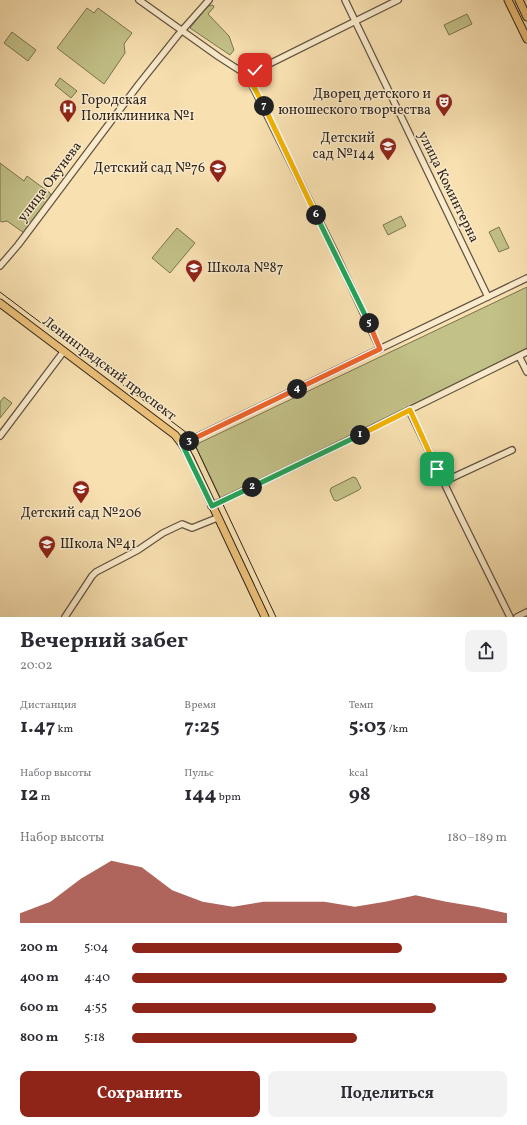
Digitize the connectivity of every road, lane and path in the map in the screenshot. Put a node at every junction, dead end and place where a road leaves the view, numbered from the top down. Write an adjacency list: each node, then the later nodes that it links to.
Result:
1 (139, 0): 9 (street)
2 (209, 0): 9 (street, улица Окунева)
3 (345, 0): 8 (street, улица Коминтерна)
4 (398, 0): 8 (street)
5 (508, 0): 10 (main road)
6 (519, 0): 7 (main road)
7 (527, 17)
8 (355, 21): 11 (street); 14 (street, улица Коминтерна)
9 (182, 30): 11 (street); 12 (street, улица Окунева)
10 (527, 39)
11 (247, 74): 16 (street)
12 (0, 266)
13 (527, 278): 14 (street)
14 (488, 297): 16 (street)
15 (0, 303): 17 (main road, Ленинградский проспект)
16 (380, 349): 23 (street)
17 (64, 351): 22 (street); 23 (main road, Ленинградский проспект)
18 (527, 352): 19 (street)
19 (519, 356): 20 (street); 21 (street)
20 (527, 372)
21 (410, 410): 25 (street); 26 (street)
22 (0, 436)
23 (182, 444): 26 (main road, Ленинградский проспект)
24 (512, 450): 25 (street)
25 (443, 482): 31 (street)
26 (212, 506): 27 (main road, Ленинградский проспект)
27 (217, 518): 29 (street); 30 (main road, Ленинградский проспект)
28 (527, 612): 32 (street)
29 (66, 617)
30 (265, 617)
31 (510, 617)
32 (517, 617)

